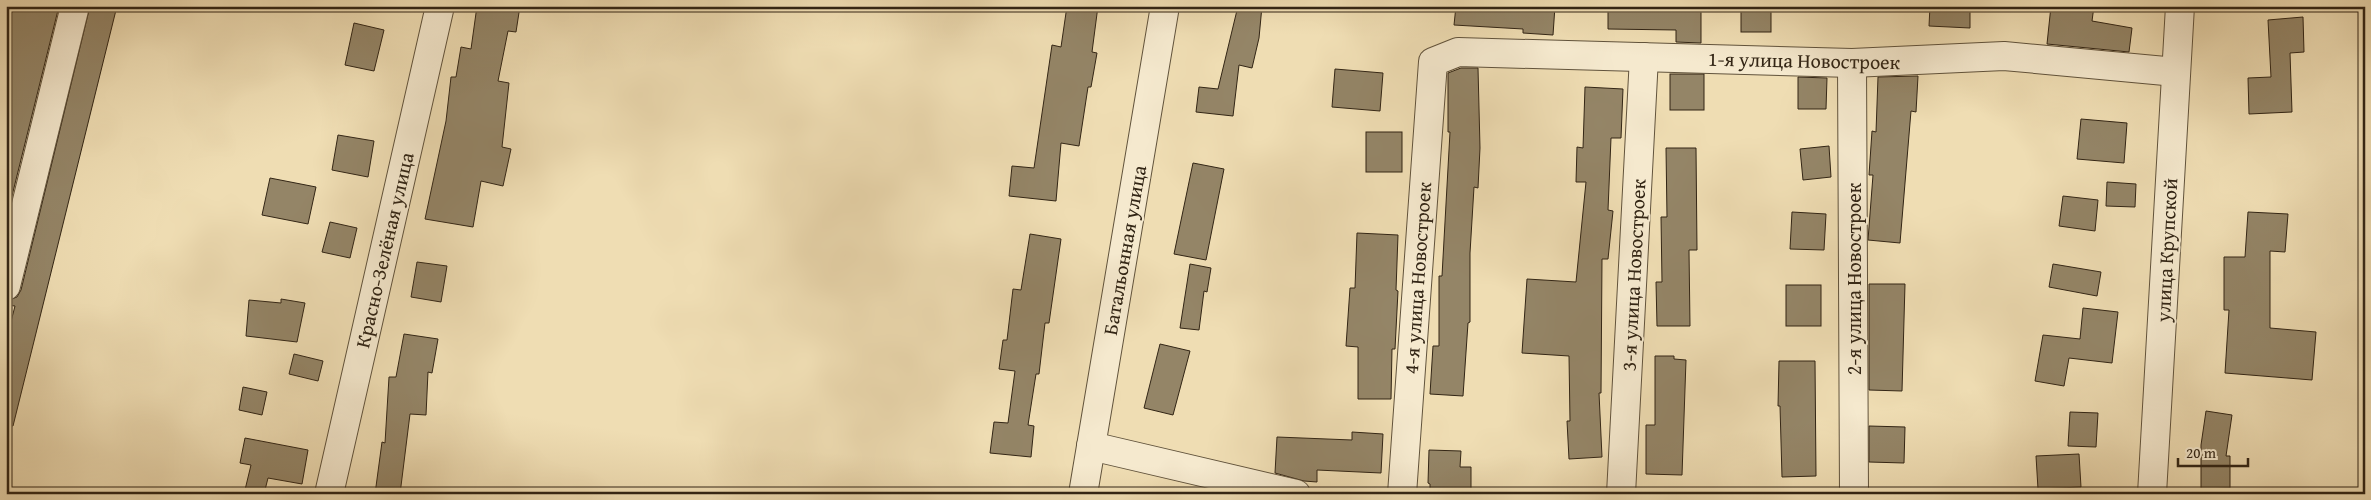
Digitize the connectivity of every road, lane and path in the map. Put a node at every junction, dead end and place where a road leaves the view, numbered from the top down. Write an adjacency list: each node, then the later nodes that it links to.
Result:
1 (75, 6): 9 (street)
2 (440, 6): 11 (street, Красно-Зелёная улица)
3 (1166, 6): 10 (street, Батальонная улица)
4 (2180, 6): 8 (street, улица Крупской)
5 (1644, 57): 6 (street, 1-я улица Новостроек); 7 (street, 1-я улица Новостроек); 15 (street, 3-я улица Новостроек)
6 (1433, 62): 14 (street, 4-я улица Новостроек)
7 (1852, 63): 8 (street, 1-я улица Новостроек); 16 (street, 2-я улица Новостроек)
8 (2176, 72): 17 (street, улица Крупской)
9 (6, 286)
10 (1091, 446): 12 (street, Батальонная улица); 13 (street)
11 (329, 494)
12 (1083, 494)
13 (1296, 494)
14 (1402, 494)
15 (1621, 494)
16 (1854, 494)
17 (2152, 494)

